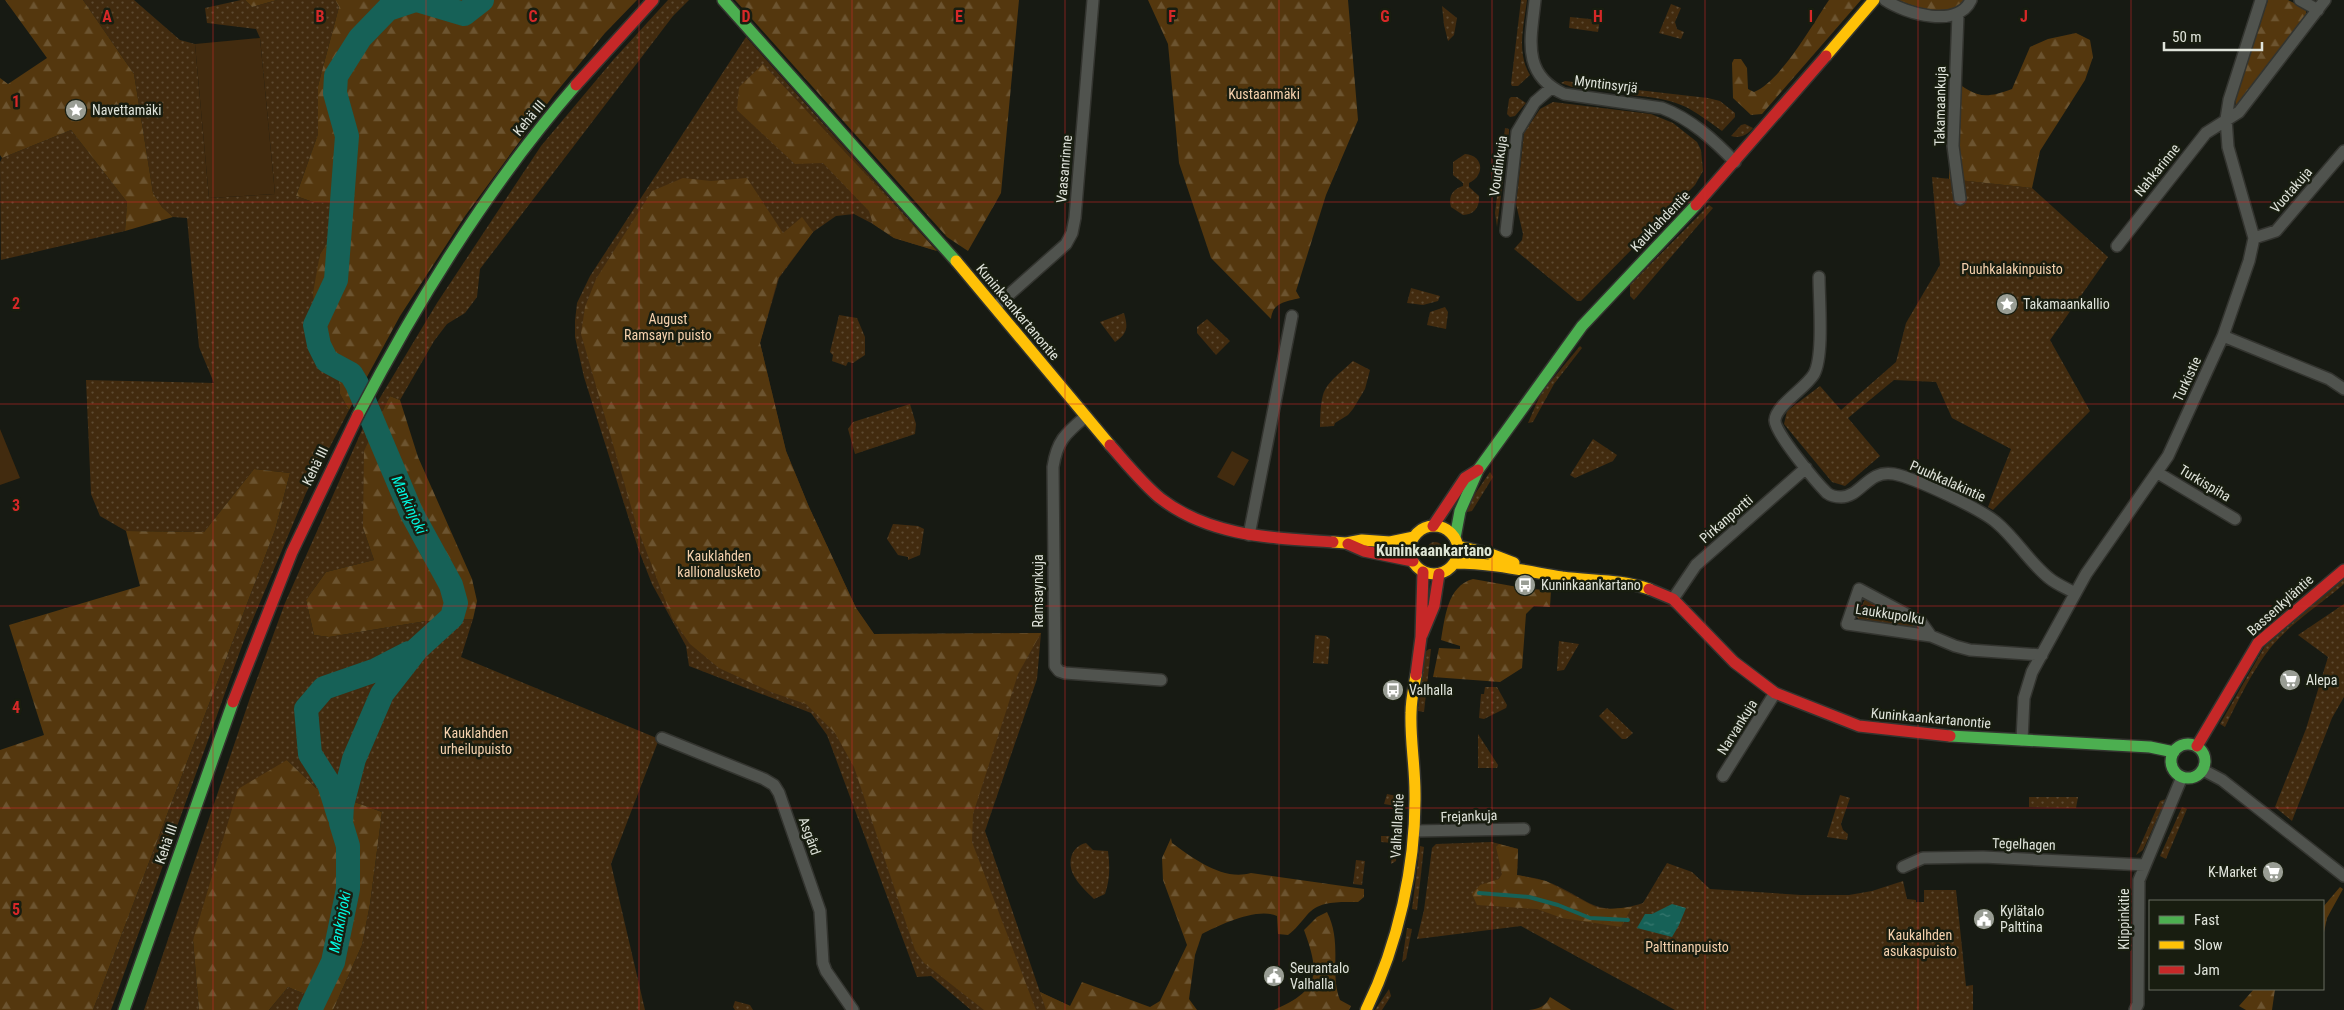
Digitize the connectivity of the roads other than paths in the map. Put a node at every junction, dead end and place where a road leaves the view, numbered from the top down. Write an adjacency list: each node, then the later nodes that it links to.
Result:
1 (653, 0): 61 (main road, Kehä III)
2 (723, 0): 22 (main road, Kuninkaankartanontie)
3 (1093, 0): 22 (street, Vaasanrinne)
4 (1535, 0): 13 (street)
5 (1874, 0): 16 (main road, Kauklahdentie)
6 (1885, 0): 12 (street)
7 (1971, 0): 12 (street)
8 (2261, 0): 14 (street, Turkistie)
9 (2300, 0): 11 (street)
10 (2325, 0): 11 (street, Nahkarinne)
11 (2318, 10): 14 (street, Nahkarinne)
12 (1958, 14): 17 (street, Takamaankuja)
13 (1551, 88): 16 (street, Myntinsyrjä); 18 (street, Voudinkuja)
14 (2226, 119): 19 (street, Turkistie); 20 (street, Nahkarinne)
15 (2344, 151): 19 (street, Vuotakuja)
16 (1735, 162): 28 (main road, Kauklahdentie)
17 (1960, 199)
18 (1506, 230)
19 (2254, 238): 24 (street, Turkistie)
20 (2117, 246)
21 (1819, 277): 27 (street, Puuhkalakintie)
22 (995, 307): 26 (main road, Kuninkaankartanontie)
23 (1292, 316): 32 (street)
24 (2223, 336): 25 (street); 29 (street, Turkistie)
25 (2344, 389)
26 (1084, 417): 32 (main road, Kuninkaankartanontie); 47 (street, Ramsaynkuja)
27 (1806, 468): 42 (street, Puuhkalakintie); 43 (street, Pirkanportti)
28 (1478, 470): 31 (main road, Kauklahdentie); 34 (main road, Kauklahdentie)
29 (2158, 473): 30 (street, Turkispiha); 42 (street, Turkistie)
30 (2235, 519)
31 (1433, 526): 33 (main road); 34 (main road)
32 (1248, 535): 35 (main road, Kuninkaankartanontie)
33 (1414, 537): 35 (main road, Kuninkaankartanontie); 36 (main road)
34 (1456, 542): 37 (main road); 38 (main road, Kuninkaankartanontie)
35 (1346, 543): 36 (main road, Kuninkaankartanontie)
36 (1413, 561): 40 (main road)
37 (1455, 563): 38 (main road, Kuninkaankartanontie); 41 (main road)
38 (1522, 568): 43 (main road, Kuninkaankartanontie)
39 (2344, 570): 51 (main road, Bassenkyläntie)
40 (1423, 572): 41 (main road); 45 (main road, Valhallantie)
41 (1438, 574): 45 (main road, Valhallantie)
42 (2075, 593): 46 (street, Turkistie)
43 (1673, 599): 48 (main road, Kuninkaankartanontie)
44 (1931, 636): 44 (street, Laukkupolku); 46 (street, Laukkupolku)
45 (1421, 637): 57 (main road, Valhallantie)
46 (2042, 655): 50 (street, Turkistie)
47 (1162, 680)
48 (1775, 693): 50 (main road, Kuninkaankartanontie); 54 (street, Narvankuja)
49 (662, 738): 62 (street, Asgård)
50 (2022, 740): 52 (main road, Kuninkaankartanontie)
51 (2197, 746): 52 (main road); 53 (main road)
52 (2174, 752): 55 (main road)
53 (2203, 770): 55 (main road); 60 (street)
54 (1723, 776)
55 (2182, 777): 58 (street, Klippinkitie)
56 (1524, 829): 57 (street, Frejankuja)
57 (1414, 831): 63 (main road, Valhallantie)
58 (2145, 865): 59 (street, Tegelhagen); 64 (street, Klippinkitie)
59 (1903, 867)
60 (2344, 876)
61 (124, 1010)
62 (853, 1010)
63 (1366, 1010)
64 (2136, 1010)

